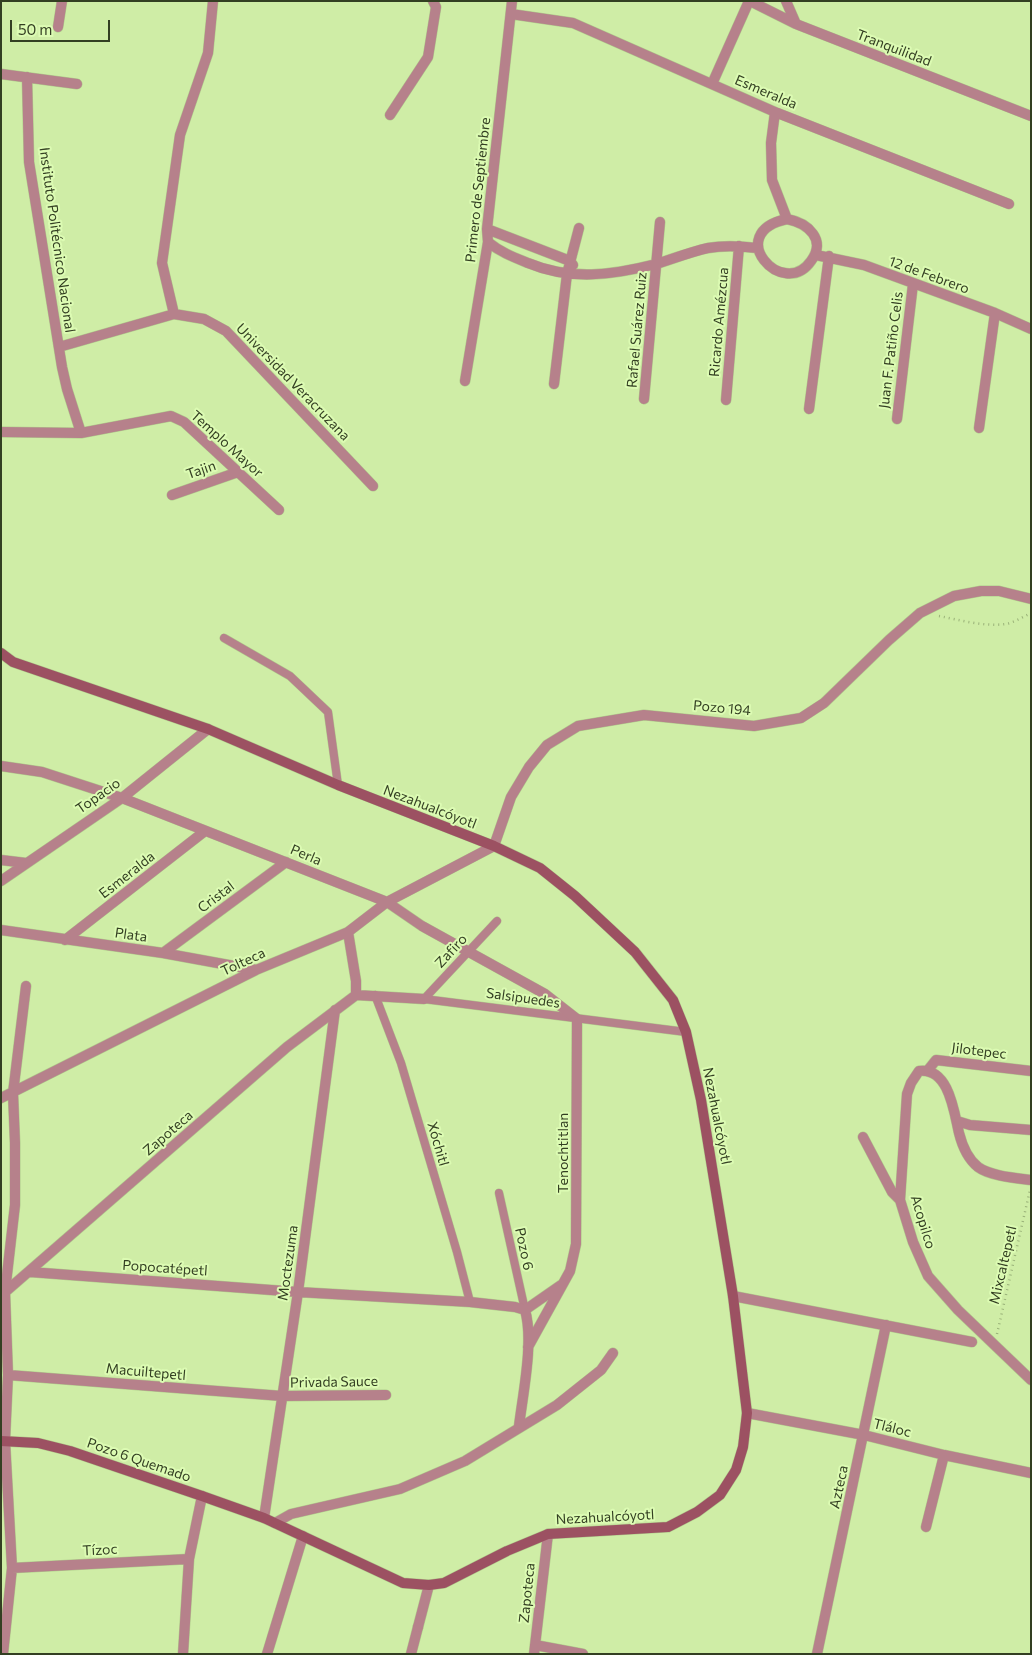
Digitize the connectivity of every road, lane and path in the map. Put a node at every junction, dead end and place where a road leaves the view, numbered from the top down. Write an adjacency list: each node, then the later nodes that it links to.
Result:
1 (62, 1): 9 (street)
2 (214, 1): 33 (street)
3 (512, 1): 7 (street, Primero de Septiembre)
4 (749, 1): 8 (street, Tranquilidad); 13 (street)
5 (786, 1): 8 (street)
6 (435, 3): 15 (street)
7 (511, 14): 13 (street, Esmeralda); 21 (street, Primero de Septiembre)
8 (796, 24): 16 (street, Tranquilidad)
9 (58, 27)
10 (1, 74): 11 (street)
11 (27, 77): 12 (street); 35 (street, Instituto Politécnico Nacional)
12 (77, 84)
13 (712, 84): 14 (street, Esmeralda)
14 (775, 112): 17 (street, Esmeralda); 18 (street)
15 (390, 115)
16 (1031, 116)
17 (1009, 204)
18 (787, 219): 24 (street); 25 (street)
19 (660, 222): 28 (street, Rafael Suárez Ruiz)
20 (579, 228): 27 (street)
21 (487, 229): 22 (street, Primero de Septiembre); 27 (street)
22 (488, 242): 29 (street); 36 (street, Primero de Septiembre)
23 (740, 246): 24 (street); 28 (street); 39 (street, Ricardo Amézcua)
24 (757, 248): 25 (street)
25 (816, 255): 26 (street, 12 de Febrero)
26 (829, 256): 31 (street, 12 de Febrero); 40 (street)
27 (570, 261): 29 (street); 30 (street)
28 (656, 264): 30 (street); 38 (street, Rafael Suárez Ruiz)
29 (567, 274): 30 (street); 37 (street)
30 (578, 274)
31 (913, 284): 32 (street, 12 de Febrero); 41 (street, Juan F. Patiño Celis)
32 (995, 313): 34 (street, 12 de Febrero); 42 (street)
33 (174, 314): 35 (street); 46 (street, Universidad Veracruzana)
34 (1031, 329)
35 (59, 347): 44 (street, Instituto Politécnico Nacional)
36 (465, 381)
37 (554, 384)
38 (644, 400)
39 (726, 400)
40 (809, 409)
41 (897, 418)
42 (979, 428)
43 (1, 432): 44 (street, Templo Mayor)
44 (81, 432): 45 (street, Templo Mayor)
45 (238, 472): 47 (street, Tajin); 48 (street, Templo Mayor)
46 (373, 486)
47 (172, 495)
48 (280, 510)
49 (1031, 599): 50 (street, Pozo 194)
50 (920, 613): 51 (path); 61 (street, Pozo 194)
51 (1031, 613)
52 (224, 638): 58 (lane)
53 (1, 654): 55 (main road, Nezahualcóyotl)
54 (1, 661): 55 (street)
55 (13, 662): 56 (main road, Nezahualcóyotl)
56 (208, 729): 58 (main road, Nezahualcóyotl); 59 (street, Topacio)
57 (1, 766): 59 (street, Perla)
58 (338, 785): 61 (main road, Nezahualcóyotl)
59 (122, 798): 60 (street, Perla); 64 (street, Topacio)
60 (205, 830): 63 (street, Perla); 70 (street, Esmeralda)
61 (494, 846): 66 (street, Tolteca); 80 (main road, Nezahualcóyotl)
62 (1, 860): 64 (street)
63 (286, 862): 66 (street, Perla); 72 (street, Cristal)
64 (26, 863): 65 (street, Topacio)
65 (1, 881)
66 (387, 902): 69 (street, Tolteca); 71 (street, Perla)
67 (497, 921): 71 (lane, Zafiro)
68 (1, 930): 70 (street, Plata)
69 (348, 932): 73 (street, Tolteca); 75 (street)
70 (65, 940): 72 (street, Plata)
71 (468, 950): 77 (lane, Zafiro); 79 (street, Perla)
72 (164, 953): 73 (street, Plata)
73 (256, 970): 83 (street, Tolteca)
74 (26, 986): 83 (street)
75 (356, 995): 76 (street, Salsipuedes); 78 (street, Zapoteca)
76 (375, 995): 77 (street, Salsipuedes); 97 (lane, Xóchitl)
77 (424, 999): 79 (lane, Salsipuedes)
78 (335, 1010): 92 (street, Zapoteca); 94 (street, Moctezuma)
79 (577, 1019): 80 (lane, Salsipuedes); 93 (street, Tenochtitlan)
80 (686, 1032): 96 (main road, Nezahualcóyotl)
81 (928, 1070): 82 (street, Jilotepec); 85 (street); 91 (street, Acopilco)
82 (1031, 1072)
83 (12, 1092): 84 (street, Tolteca); 95 (street)
84 (1, 1098)
85 (957, 1121): 86 (street); 88 (street)
86 (1031, 1130)
87 (863, 1137): 91 (street)
88 (1031, 1180)
89 (1031, 1189): 101 (path, Mixcaltepetl)
90 (499, 1193): 98 (lane, Pozo 6)
91 (900, 1200): 101 (street, Acopilco)
92 (30, 1272): 94 (street, Popocatépetl); 95 (street, Zapoteca)
93 (562, 1284): 98 (street); 102 (street, Tenochtitlan)
94 (298, 1292): 97 (street); 107 (street, Moctezuma)
95 (3, 1294): 104 (street)
96 (733, 1296): 99 (street); 108 (main road, Nezahualcóyotl)
97 (470, 1302): 98 (street)
98 (525, 1310): 102 (street)
99 (886, 1326): 100 (street); 110 (street, Azteca)
100 (972, 1342)
101 (995, 1345): 105 (street, Acopilco)
102 (528, 1346): 109 (street)
103 (613, 1352): 109 (street)
104 (8, 1375): 107 (street, Macuiltepetl); 111 (street)
105 (1031, 1380)
106 (386, 1395): 107 (street, Privada Sauce)
107 (282, 1396): 115 (street, Moctezuma)
108 (747, 1413): 110 (street, Tláloc); 118 (main road, Nezahualcóyotl)
109 (519, 1426): 116 (street)
110 (864, 1436): 112 (street, Tláloc); 129 (street, Azteca)
111 (3, 1441): 114 (main road, Pozo 6 Quemado); 121 (street)
112 (944, 1456): 113 (street, Tláloc); 117 (street)
113 (1031, 1473)
114 (202, 1496): 115 (main road, Pozo 6 Quemado); 120 (street)
115 (264, 1518): 116 (main road, Nezahualcóyotl)
116 (275, 1523): 119 (main road, Nezahualcóyotl)
117 (926, 1527)
118 (548, 1534): 122 (main road, Nezahualcóyotl); 123 (street, Zapoteca)
119 (303, 1536): 122 (main road, Nezahualcóyotl); 126 (street)
120 (189, 1559): 121 (street, Tízoc); 125 (street)
121 (12, 1568): 124 (street)
122 (429, 1585): 127 (street)
123 (534, 1650): 128 (street)
124 (3, 1654)
125 (182, 1654)
126 (267, 1654)
127 (412, 1654)
128 (583, 1654)
129 (817, 1654)

